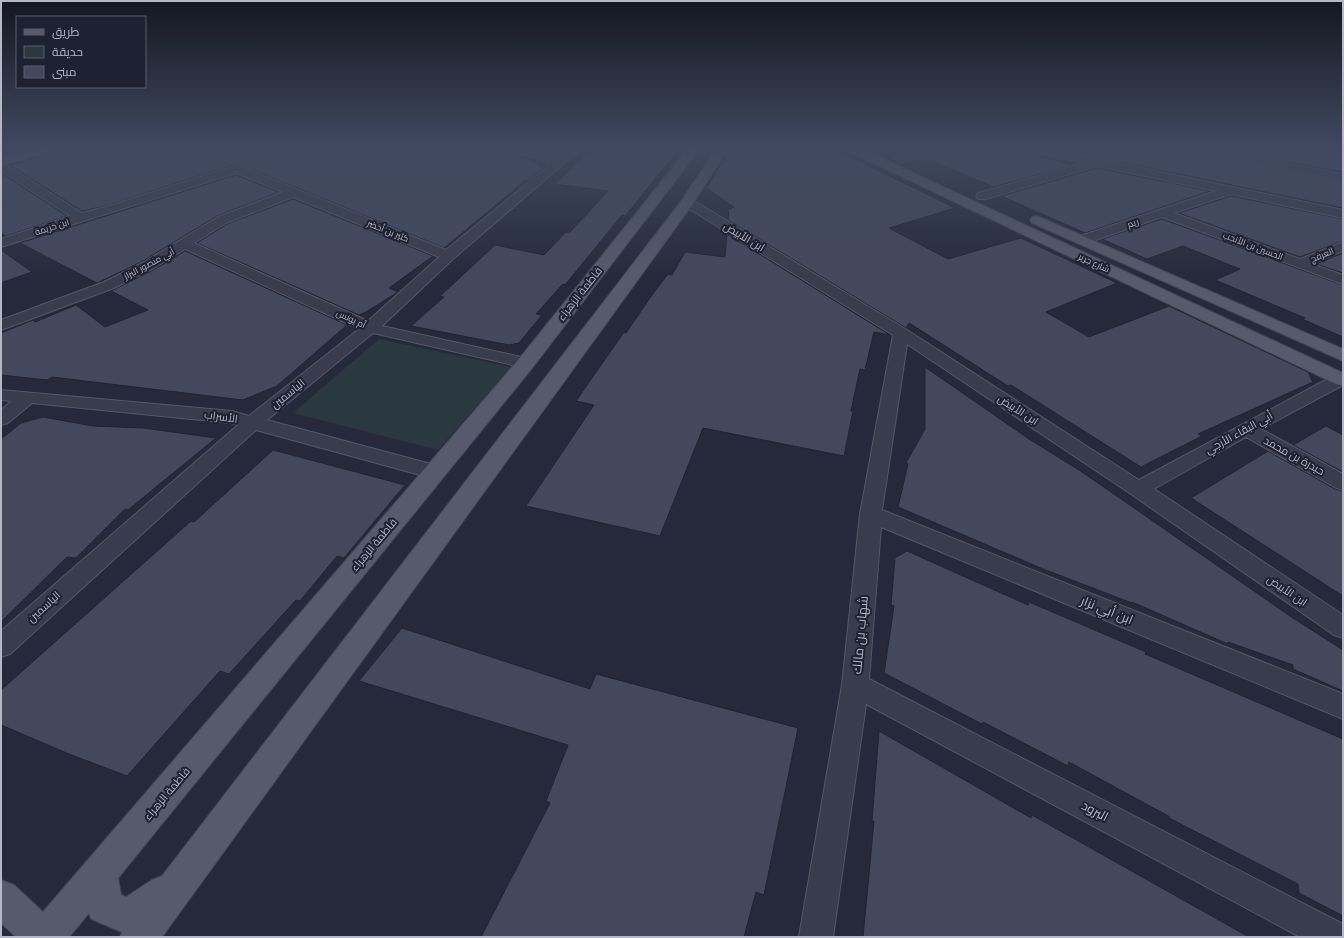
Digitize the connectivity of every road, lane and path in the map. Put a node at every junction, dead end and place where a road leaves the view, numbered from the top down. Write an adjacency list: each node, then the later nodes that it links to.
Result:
1 (37, 190): 20 (street)
2 (175, 190): 20 (street, ابن خزيمة)
3 (285, 190): 13 (street, كثير بن أخضر)
4 (526, 190): 25 (street, الياسمين)
5 (661, 190): 15 (main road, فاطمة الزهراء)
6 (695, 190): 16 (main road)
7 (939, 190): 33 (main road, شارع جرير)
8 (968, 190): 14 (main road, شارع جرير)
9 (1004, 190): 14 (street)
10 (1223, 190): 12 (street)
11 (1275, 190): 17 (street)
12 (1229, 191): 18 (street, ريم); 19 (street)
13 (292, 193): 23 (street, أبي منصور البزاز); 25 (street, كثير بن أخضر)
14 (982, 196): 21 (main road, شارع جرير)
15 (654, 199): 16 (main road); 32 (main road, فاطمة الزهراء)
16 (687, 202): 30 (street, ابن الأبيض); 48 (main road)
17 (1343, 207)
18 (1162, 213): 21 (street, ريم); 26 (street, الحسين بن الأنجب)
19 (1343, 214)
20 (80, 218): 22 (street, ابن خزيمة)
21 (1082, 240): 31 (main road, شارع جرير)
22 (1, 243)
23 (186, 244): 28 (street, أبي منصور البزاز); 29 (street, أم يونس)
24 (1343, 246): 26 (street, العرفج)
25 (448, 256): 29 (street, الياسمين)
26 (1300, 264): 27 (street, الحسين بن الأنجب)
27 (1343, 280)
28 (1, 325)
29 (370, 328): 32 (street, أم يونس); 37 (street, الياسمين)
30 (901, 333): 41 (street, ابن الأبيض); 42 (street, شهاب بن مالك)
31 (1343, 356)
32 (526, 362): 39 (main road, فاطمة الزهراء)
33 (1342, 379): 38 (street, أبي البقاء الأزجي)
34 (1, 395): 35 (street, الأسراب)
35 (28, 398): 36 (street); 37 (street, الأسراب)
36 (1, 419)
37 (253, 422): 39 (street, الأسراب); 44 (street, الياسمين)
38 (1246, 429): 40 (street, حيدرة بن محمد); 41 (street, أبي البقاء الأزجي)
39 (435, 472): 47 (main road, فاطمة الزهراء)
40 (1343, 483)
41 (1138, 489): 43 (street, ابن الأبيض)
42 (870, 514): 45 (street, شهاب بن مالك); 46 (street, ابن أبي نزار)
43 (1343, 628)
44 (1, 646)
45 (855, 685): 52 (street, شهاب بن مالك); 53 (street, البرود)
46 (1343, 707)
47 (100, 871): 48 (main road); 50 (main road, فاطمة الزهراء)
48 (178, 884): 51 (main road)
49 (1, 898): 50 (main road)
50 (44, 937)
51 (139, 937)
52 (816, 937)
53 (1334, 937)

